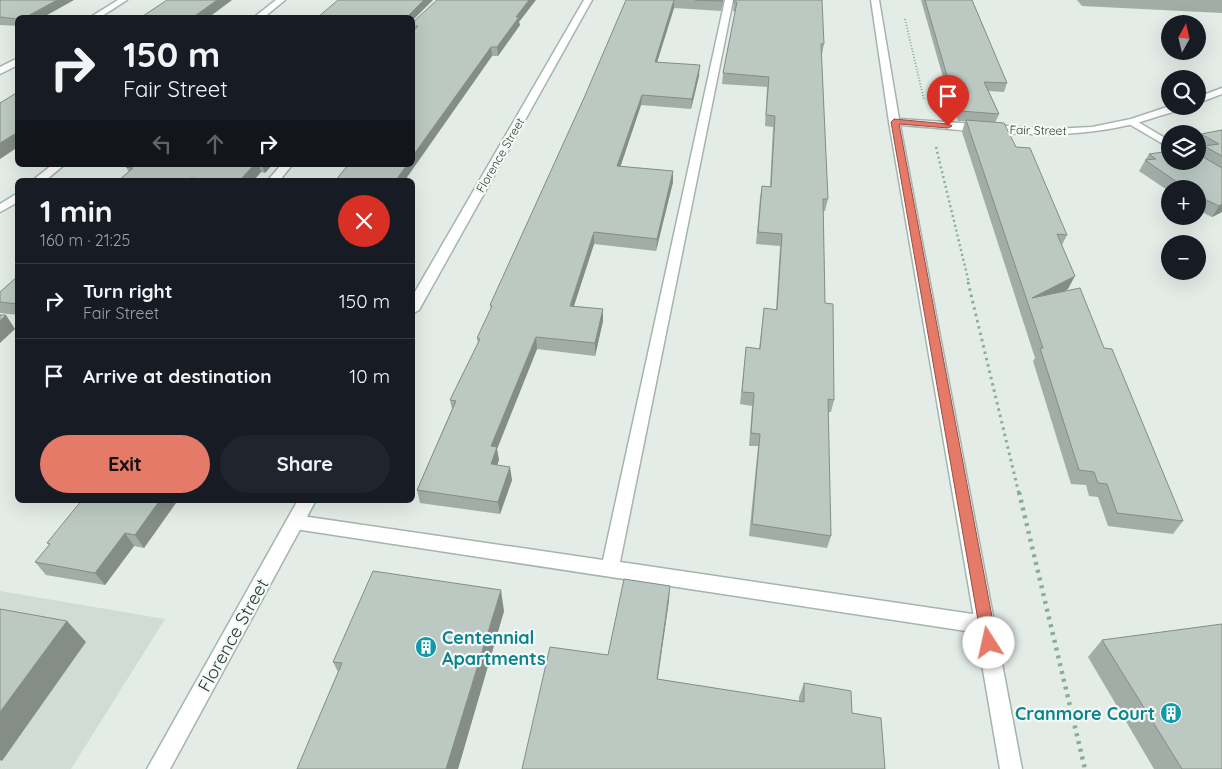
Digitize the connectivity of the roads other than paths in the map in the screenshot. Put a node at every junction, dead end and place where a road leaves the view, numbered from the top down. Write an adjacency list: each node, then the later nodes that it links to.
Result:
1 (123, 0): 6 (street)
2 (281, 0): 7 (street)
3 (588, 0): 22 (street, Florence Street)
4 (729, 0): 25 (street)
5 (875, 0): 13 (street)
6 (98, 15)
7 (261, 15)
8 (15, 63): 9 (street)
9 (0, 71)
10 (1222, 91): 11 (street)
11 (1206, 97)
12 (1161, 112): 14 (street, Fair Street)
13 (894, 122): 14 (street, Fair Street); 26 (street)
14 (1133, 122): 15 (street)
15 (1161, 139)
16 (56, 167): 18 (street)
17 (285, 167): 19 (street)
18 (42, 178)
19 (276, 178)
20 (15, 198): 21 (street)
21 (0, 209)
22 (415, 305)
23 (305, 503): 24 (street, Florence Street)
24 (295, 522): 25 (street); 27 (street, Florence Street)
25 (610, 568): 26 (street)
26 (986, 625): 28 (street)
27 (158, 769)
28 (1011, 769)

